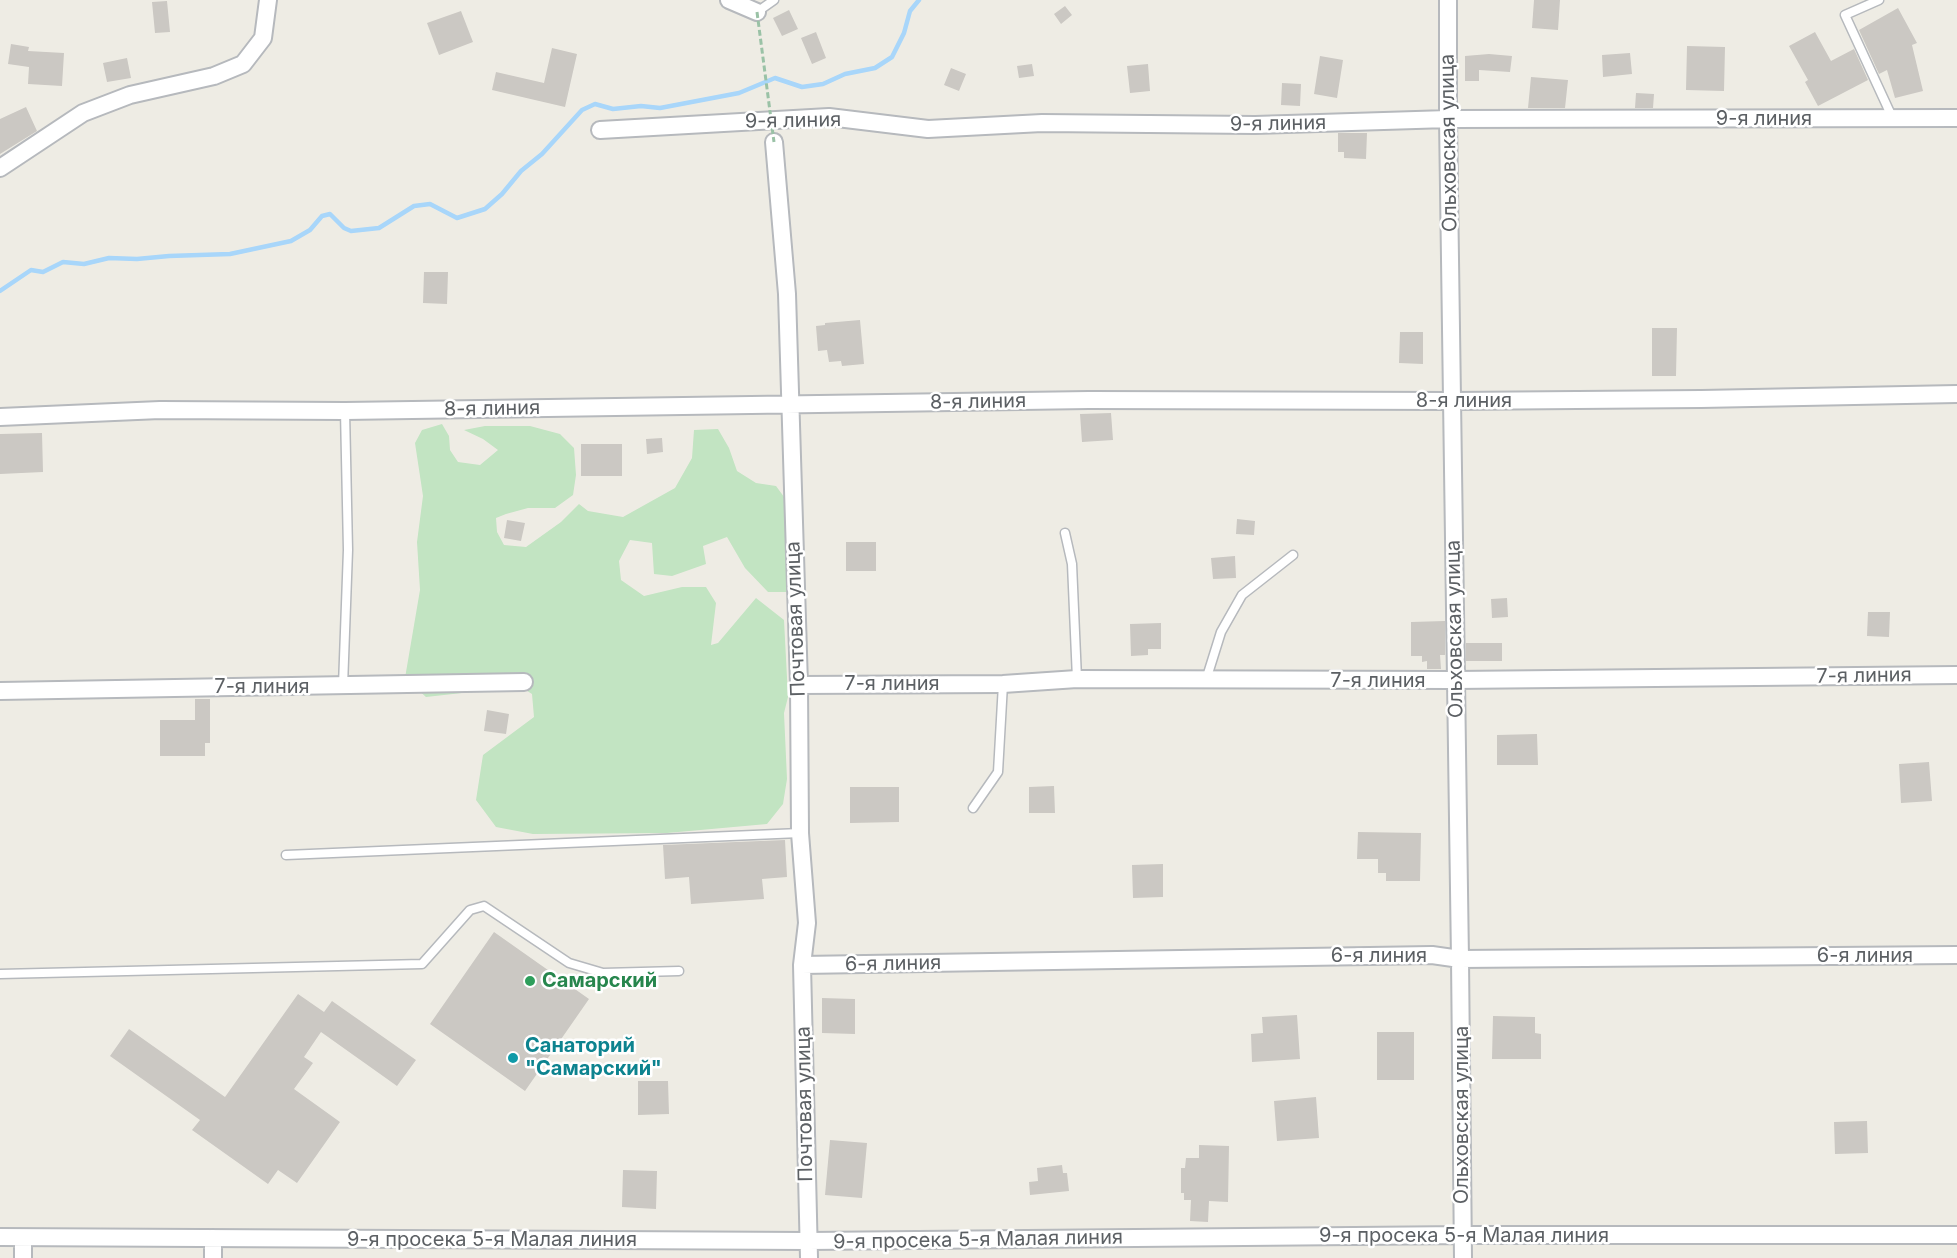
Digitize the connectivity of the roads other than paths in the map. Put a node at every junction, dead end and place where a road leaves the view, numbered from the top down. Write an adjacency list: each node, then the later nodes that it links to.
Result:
1 (268, 0): 12 (street)
2 (729, 0): 6 (street)
3 (774, 0): 6 (lane)
4 (1449, 0): 8 (street, Ольховская улица)
5 (1879, 0): 9 (lane)
6 (757, 12)
7 (1957, 118): 9 (street, 9-я линия)
8 (1448, 119): 9 (street, 9-я линия); 10 (street, 9-я линия); 14 (street, Ольховская улица)
9 (1893, 119)
10 (600, 130)
11 (774, 142): 15 (street, Почтовая улица)
12 (0, 168)
13 (1957, 394): 14 (street, 8-я линия)
14 (1453, 401): 15 (street, 8-я линия); 23 (street, Ольховская улица)
15 (790, 405): 16 (street, 8-я линия); 26 (street, Почтовая улица)
16 (345, 411): 17 (street, 8-я линия); 27 (lane)
17 (0, 417)
18 (1065, 533): 21 (lane)
19 (1293, 555): 22 (lane)
20 (1957, 675): 23 (street, 7-я линия)
21 (1077, 679): 22 (street, 7-я линия); 25 (street, 7-я линия)
22 (1206, 681): 23 (street, 7-я линия)
23 (1455, 681): 33 (street, Ольховская улица)
24 (524, 682): 27 (street, 7-я линия)
25 (1003, 684): 26 (street, 7-я линия); 29 (lane)
26 (799, 685): 30 (street, Почтовая улица)
27 (343, 686): 28 (street, 7-я линия)
28 (0, 691)
29 (973, 808)
30 (800, 833): 31 (lane); 34 (street, Почтовая улица)
31 (286, 855)
32 (1957, 955): 33 (street, 6-я линия)
33 (1460, 959): 34 (street, 6-я линия); 37 (street, Ольховская улица)
34 (801, 965): 42 (street, Почтовая улица)
35 (679, 971): 36 (lane)
36 (0, 974)
37 (1463, 1235): 38 (street, 9-я просека 5-я Малая линия); 42 (street, 9-я просека 5-я Малая линия); 45 (street, Ольховская улица)
38 (1957, 1235)
39 (0, 1237): 40 (street, 9-я просека 5-я Малая линия)
40 (23, 1238): 41 (street, 9-я просека 5-я Малая линия); 43 (street)
41 (213, 1238): 42 (street, 9-я просека 5-я Малая линия); 44 (street)
42 (808, 1250)
43 (23, 1258)
44 (213, 1258)
45 (1463, 1258)

